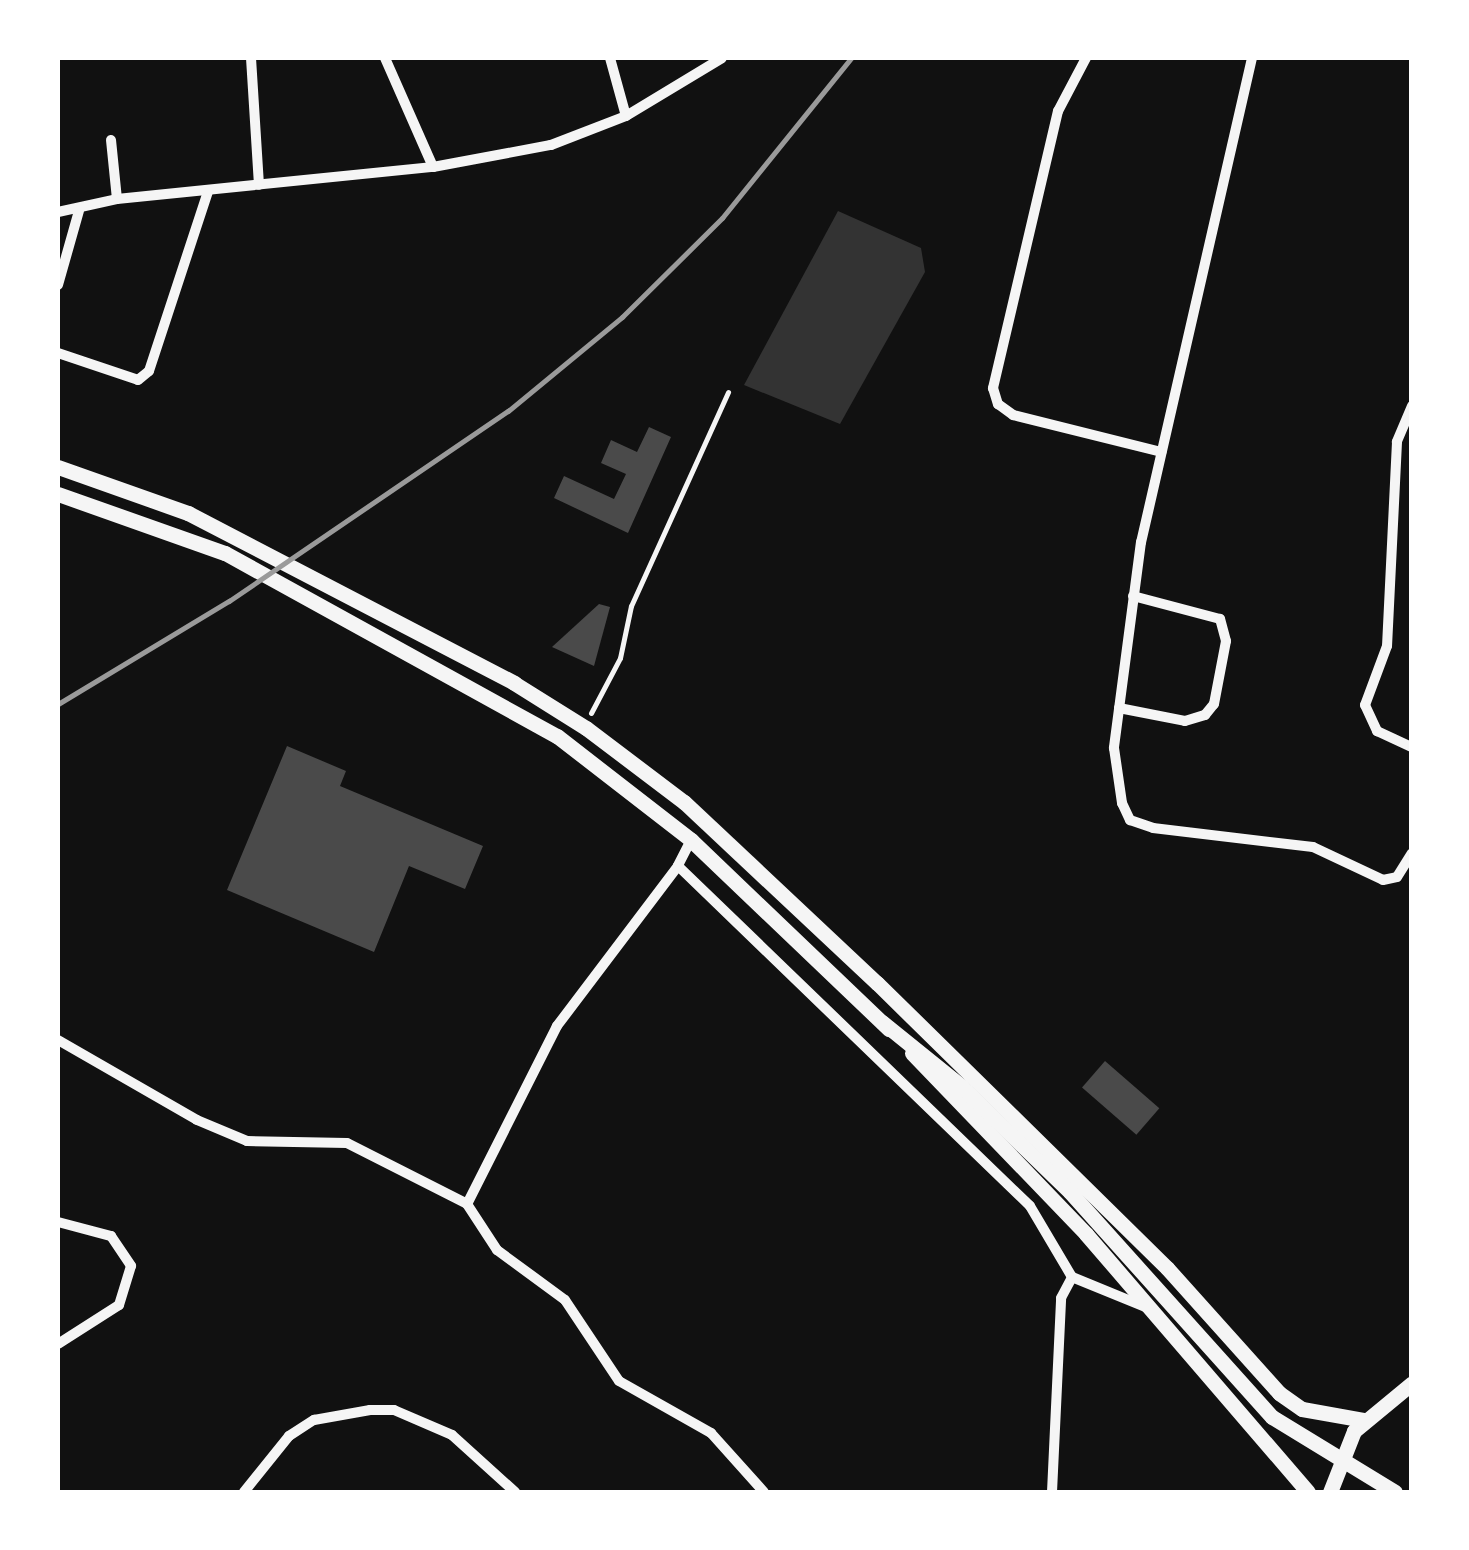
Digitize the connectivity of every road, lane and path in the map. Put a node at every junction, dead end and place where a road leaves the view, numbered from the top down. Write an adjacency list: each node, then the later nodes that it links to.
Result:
1 (384, 58): 9 (street)
2 (610, 58): 7 (street)
3 (722, 58): 7 (street)
4 (1086, 58): 19 (street)
5 (1252, 58): 19 (street)
6 (247, 59): 10 (street)
7 (626, 116): 9 (street)
8 (111, 140): 12 (street)
9 (433, 167): 10 (street)
10 (259, 185): 11 (street)
11 (208, 192): 12 (street); 16 (street)
12 (117, 199): 13 (street)
13 (79, 211): 14 (street); 15 (street)
14 (58, 212)
15 (58, 285)
16 (58, 353)
17 (728, 392): 24 (lane)
18 (1412, 406): 25 (street)
19 (1162, 452): 22 (street)
20 (58, 466): 37 (main road)
21 (58, 494): 26 (main road)
22 (1133, 596): 23 (street); 23 (street)
23 (1119, 708): 27 (street)
24 (591, 712)
25 (1412, 747)
26 (692, 840): 28 (street); 29 (main road)
27 (1412, 853)
28 (678, 866): 31 (street); 33 (street)
29 (882, 1022): 34 (main road); 44 (main road)
30 (58, 1040): 31 (street)
31 (467, 1204): 41 (street)
32 (58, 1222): 35 (street)
33 (1072, 1278): 34 (street); 42 (street)
34 (1152, 1312): 43 (main road)
35 (58, 1344)
36 (1412, 1383): 37 (main road)
37 (1358, 1426): 38 (main road)
38 (1331, 1488)
39 (244, 1492): 40 (street)
40 (515, 1492)
41 (764, 1492)
42 (1052, 1492)
43 (1308, 1492)
44 (1394, 1492)

